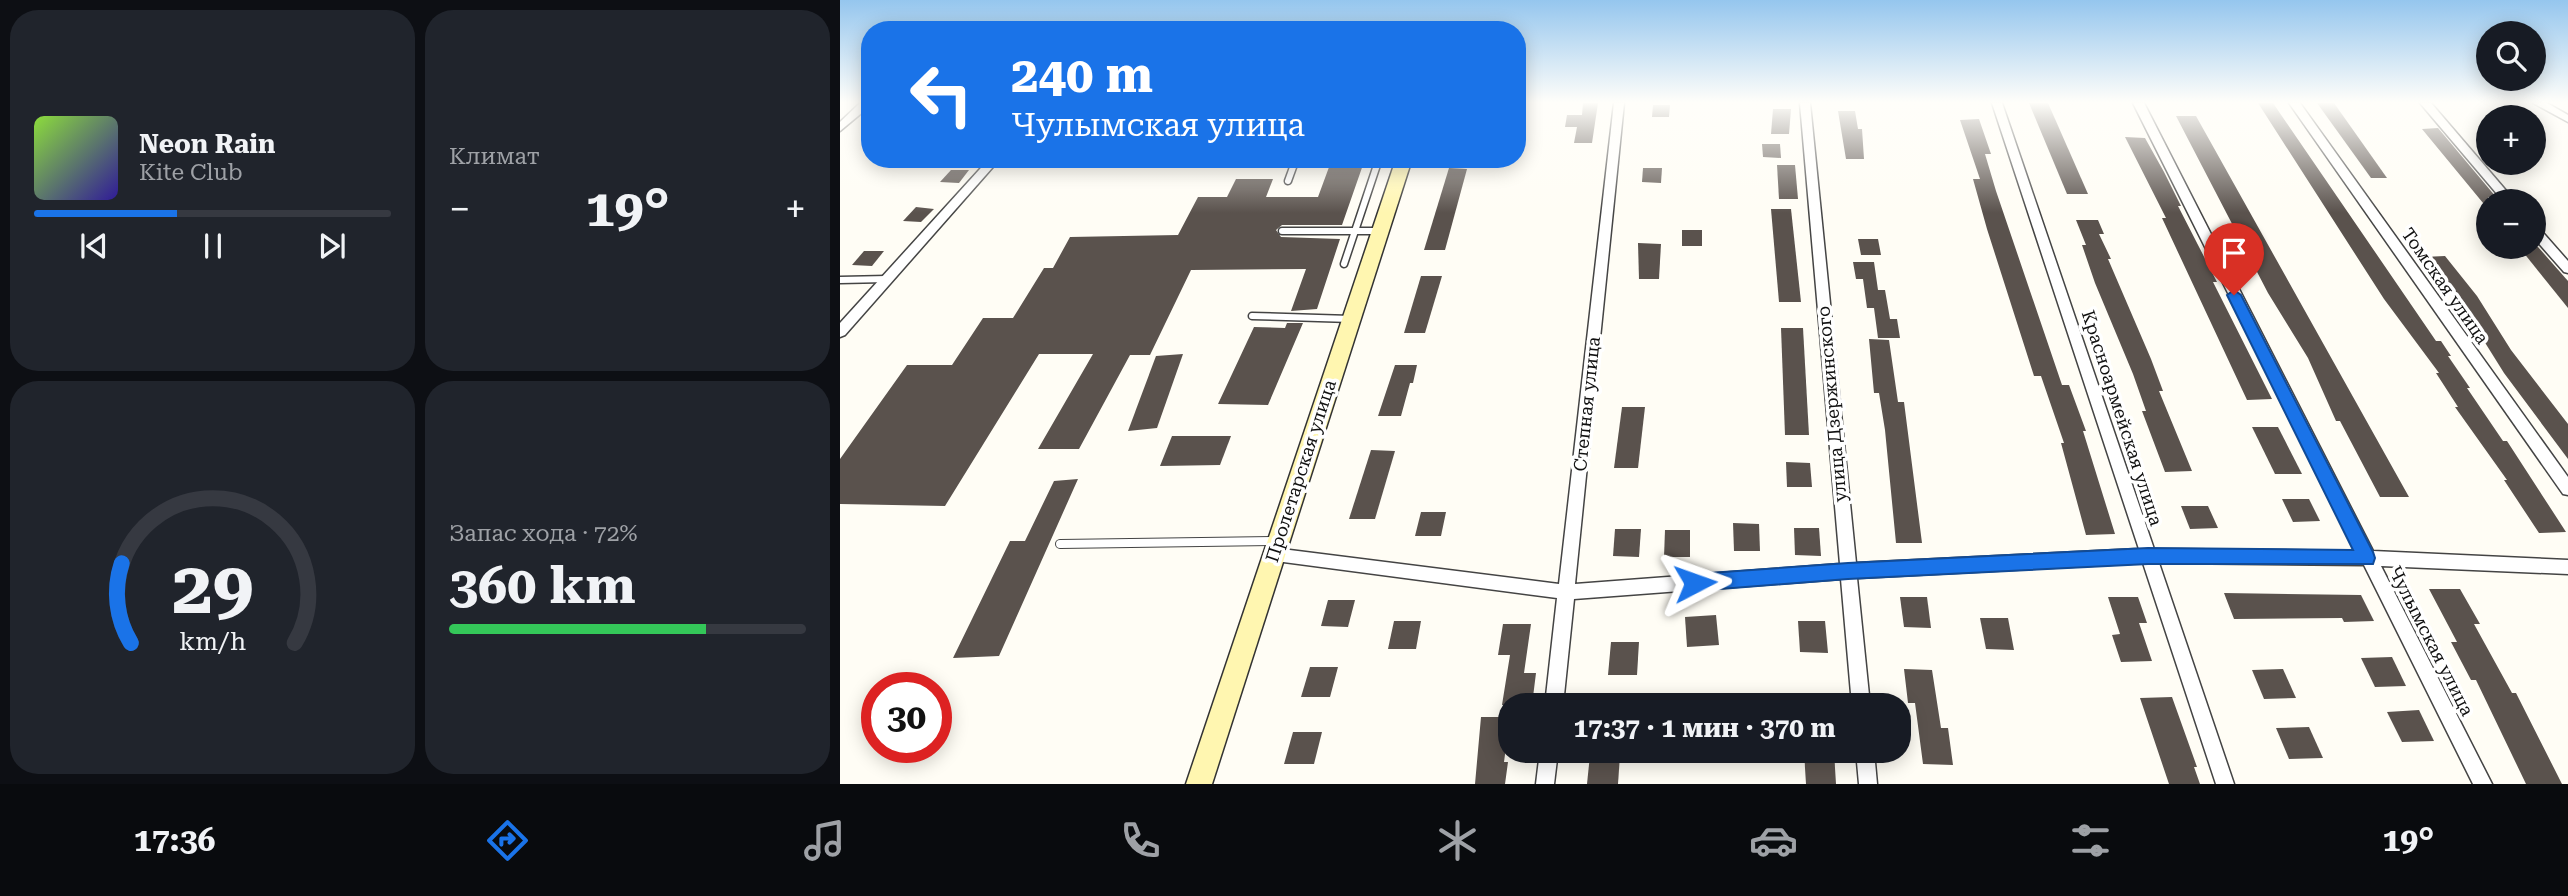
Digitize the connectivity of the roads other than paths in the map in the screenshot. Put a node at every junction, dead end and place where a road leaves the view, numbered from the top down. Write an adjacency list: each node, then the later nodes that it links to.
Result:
1 (1615, 140): 31 (street, Степная улица)
2 (1808, 140): 30 (street, улица Дзержинского)
3 (2009, 140): 27 (street, Красноармейская улица)
4 (2156, 140): 28 (street, Чулымская улица)
5 (2320, 140): 24 (street, Томская улица)
6 (2457, 140): 12 (street)
7 (988, 168): 20 (street)
8 (1293, 168): 11 (lane)
9 (1376, 168): 14 (lane)
10 (1401, 168): 15 (main road, Пролетарская улица)
11 (1288, 181)
12 (2500, 189)
13 (1282, 231): 14 (lane)
14 (1355, 231): 15 (lane); 17 (lane)
15 (1381, 231): 22 (main road, Пролетарская улица)
16 (2546, 244): 18 (street)
17 (1344, 264)
18 (2568, 270)
19 (840, 279): 20 (lane)
20 (887, 279): 23 (street)
21 (1252, 316): 22 (lane)
22 (1352, 318): 26 (main road, Пролетарская улица)
23 (840, 332)
24 (2568, 489)
25 (1060, 544): 26 (lane)
26 (1276, 548): 31 (street); 36 (main road, Пролетарская улица)
27 (2148, 556): 28 (street); 30 (street); 39 (street, Красноармейская улица)
28 (2366, 558): 29 (street); 40 (street, Чулымская улица)
29 (2568, 567)
30 (1848, 571): 31 (street); 33 (street, улица Дзержинского)
31 (1567, 592): 32 (street, Степная улица)
32 (1555, 693)
33 (1860, 693)
34 (1548, 763): 37 (street)
35 (1866, 763): 38 (street)
36 (1199, 784)
37 (1545, 784)
38 (1868, 784)
39 (2225, 784)
40 (2483, 784)

